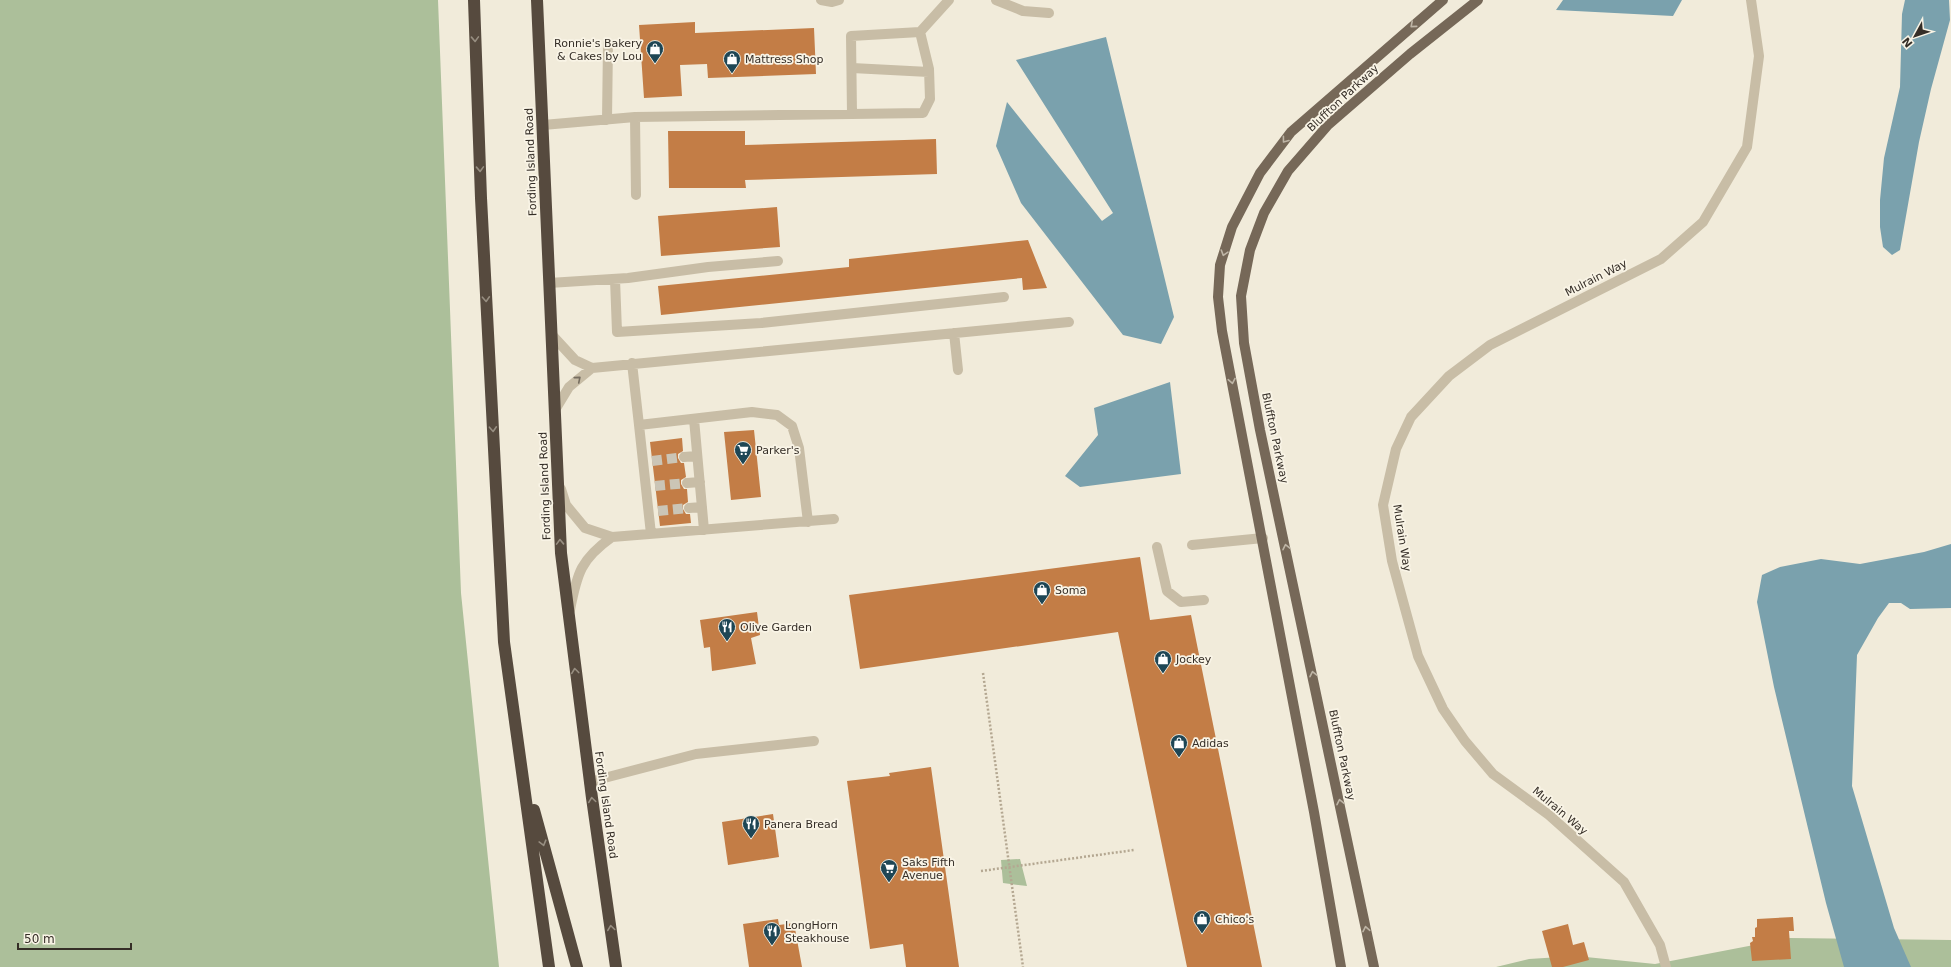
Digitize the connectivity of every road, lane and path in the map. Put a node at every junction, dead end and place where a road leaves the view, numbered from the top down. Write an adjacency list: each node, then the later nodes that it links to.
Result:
1 (474, 0): 52 (highway, one-way to 52)
2 (537, 0): 18 (highway, Fording Island Road)
3 (822, 0): 4 (street)
4 (839, 0)
5 (949, 0): 11 (street)
6 (996, 0): 10 (street)
7 (1443, 0): 45 (main road, Bluffton Parkway, one-way to 45)
8 (1478, 0): 62 (main road, Bluffton Parkway, one-way to 8)
9 (1751, 0): 63 (street, Mulrain Way)
10 (1049, 13)
11 (920, 32): 13 (street); 14 (street)
12 (608, 43): 17 (street)
13 (852, 68): 14 (street); 15 (street)
14 (929, 72): 15 (street)
15 (852, 114): 16 (street)
16 (635, 117): 17 (street); 19 (street)
17 (607, 120): 18 (street)
18 (543, 125): 22 (highway, Fording Island Road)
19 (636, 195)
20 (778, 261): 21 (street)
21 (615, 278): 22 (street); 23 (street)
22 (549, 283): 26 (highway, Fording Island Road)
23 (1004, 297)
24 (1069, 322): 25 (street)
25 (954, 333): 27 (street); 29 (street)
26 (551, 334): 28 (street); 30 (highway, Fording Island Road)
27 (632, 363): 28 (street); 32 (street)
28 (592, 368): 30 (street, one-way to 28)
29 (958, 370)
30 (555, 410): 35 (highway, Fording Island Road)
31 (694, 419): 32 (street); 33 (street); 41 (street)
32 (639, 425): 43 (street)
33 (697, 456): 34 (street); 36 (street)
34 (684, 457)
35 (557, 477): 44 (street); 49 (highway, Fording Island Road, one-way to 35)
36 (700, 482): 37 (street); 38 (street)
37 (687, 484)
38 (702, 507): 39 (street); 42 (street)
39 (689, 508)
40 (834, 520): 41 (street)
41 (808, 522): 42 (street)
42 (704, 530): 43 (street)
43 (651, 534): 44 (street)
44 (612, 537): 49 (street)
45 (1263, 538): 46 (street); 61 (main road, Bluffton Parkway)
46 (1192, 545)
47 (1157, 547): 48 (street)
48 (1204, 600)
49 (568, 617): 53 (highway, Fording Island Road, one-way to 49)
50 (983, 673): 55 (path)
51 (814, 741): 53 (street)
52 (521, 765): 57 (highway); 58 (highway, one-way to 58)
53 (589, 782): 59 (highway, Fording Island Road, one-way to 53)
54 (1134, 850): 55 (path)
55 (1010, 867): 56 (path); 60 (path)
56 (981, 872)
57 (549, 967)
58 (577, 967)
59 (616, 967)
60 (1023, 967)
61 (1341, 967)
62 (1374, 967)
63 (1666, 967)

